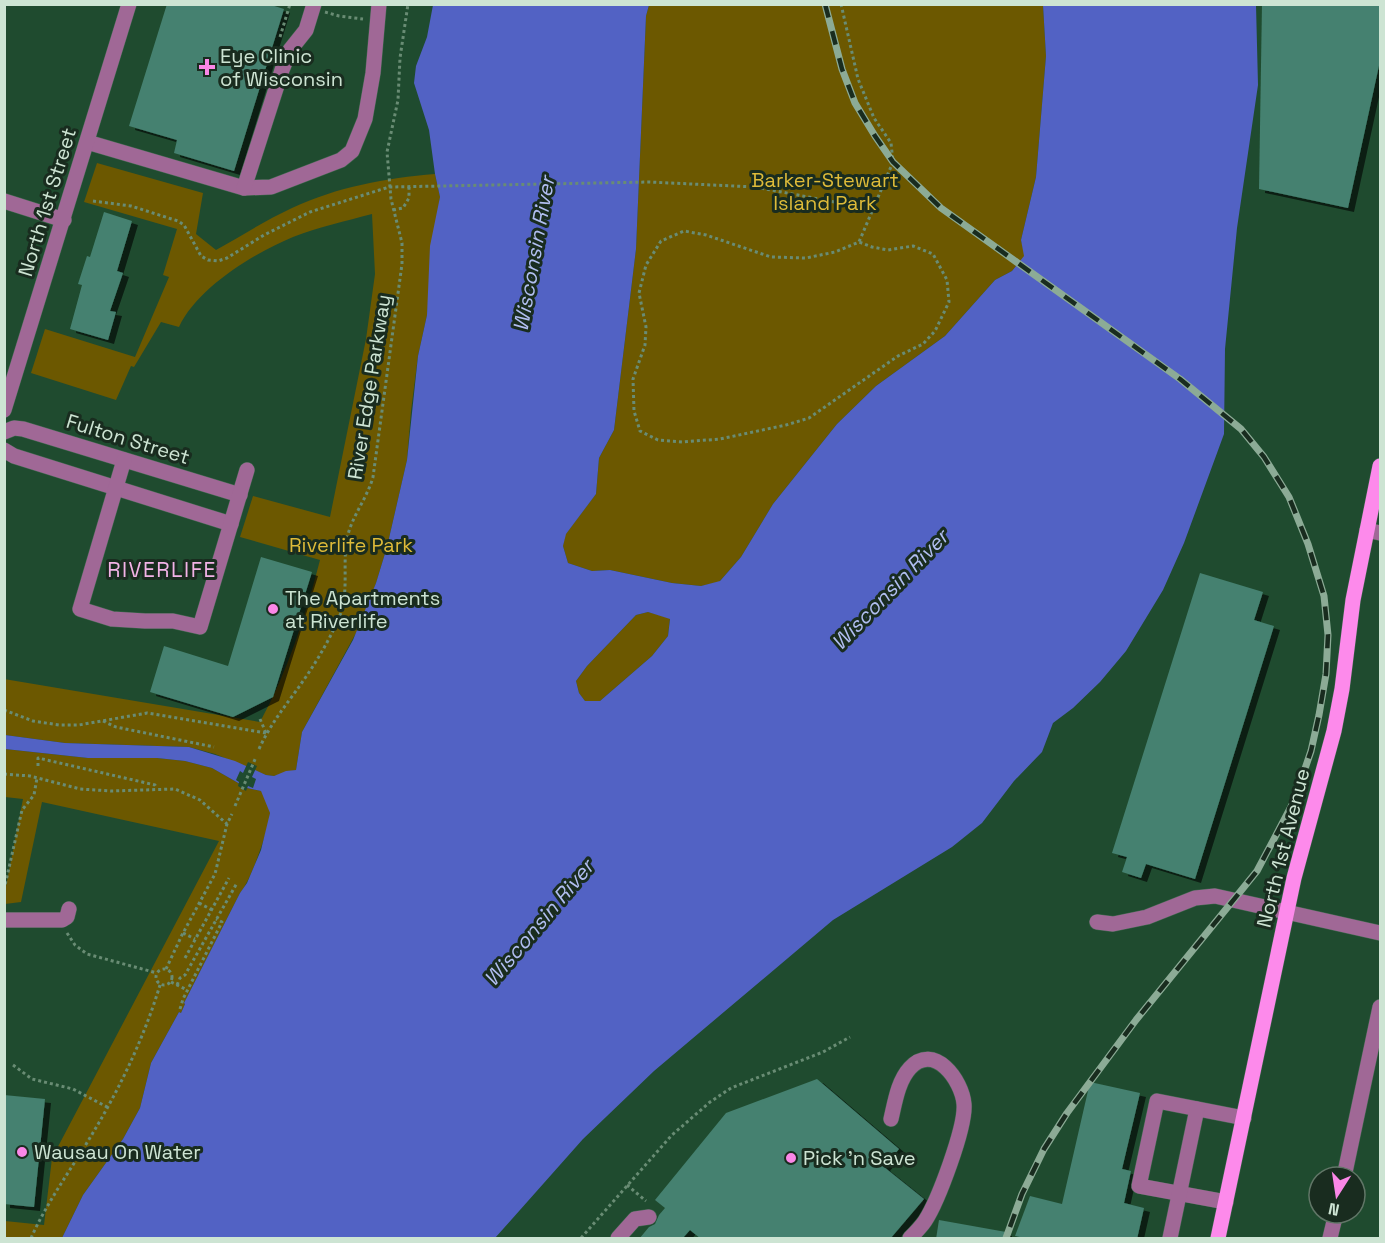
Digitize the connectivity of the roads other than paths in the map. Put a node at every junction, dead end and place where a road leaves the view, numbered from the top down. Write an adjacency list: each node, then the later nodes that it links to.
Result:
1 (129, 4): 4 (street, North 1st Street)
2 (379, 4): 5 (street)
3 (318, 8): 5 (street)
4 (87, 142): 5 (street); 7 (street, North 1st Street)
5 (244, 188)
6 (4, 201): 7 (street)
7 (64, 220): 8 (street, North 1st Street)
8 (8, 391): 9 (street, North 1st Street)
9 (4, 410)
10 (4, 432): 12 (street, Fulton Street)
11 (4, 450): 15 (street)
12 (124, 460): 15 (street); 16 (street, Fulton Street)
13 (1380, 466): 18 (main road, North 1st Avenue)
14 (247, 470): 16 (street)
15 (116, 488): 17 (street); 17 (street)
16 (240, 495): 17 (street)
17 (231, 524)
18 (1374, 532): 19 (main road, North 1st Avenue)
19 (1286, 913): 22 (street); 23 (street); 26 (main road, North 1st Avenue)
20 (67, 915): 21 (street)
21 (4, 920)
22 (1097, 922)
23 (1380, 933)
24 (1380, 1007): 28 (street)
25 (1197, 1109): 26 (street); 29 (street); 29 (street)
26 (1244, 1118): 30 (main road, North 1st Avenue)
27 (891, 1119): 33 (street)
28 (1347, 1165)
29 (1180, 1194): 30 (street); 34 (street)
30 (1226, 1202): 35 (main road, North 1st Avenue)
31 (650, 1210): 32 (street)
32 (618, 1239)
33 (910, 1239)
34 (1170, 1239)
35 (1218, 1239)

